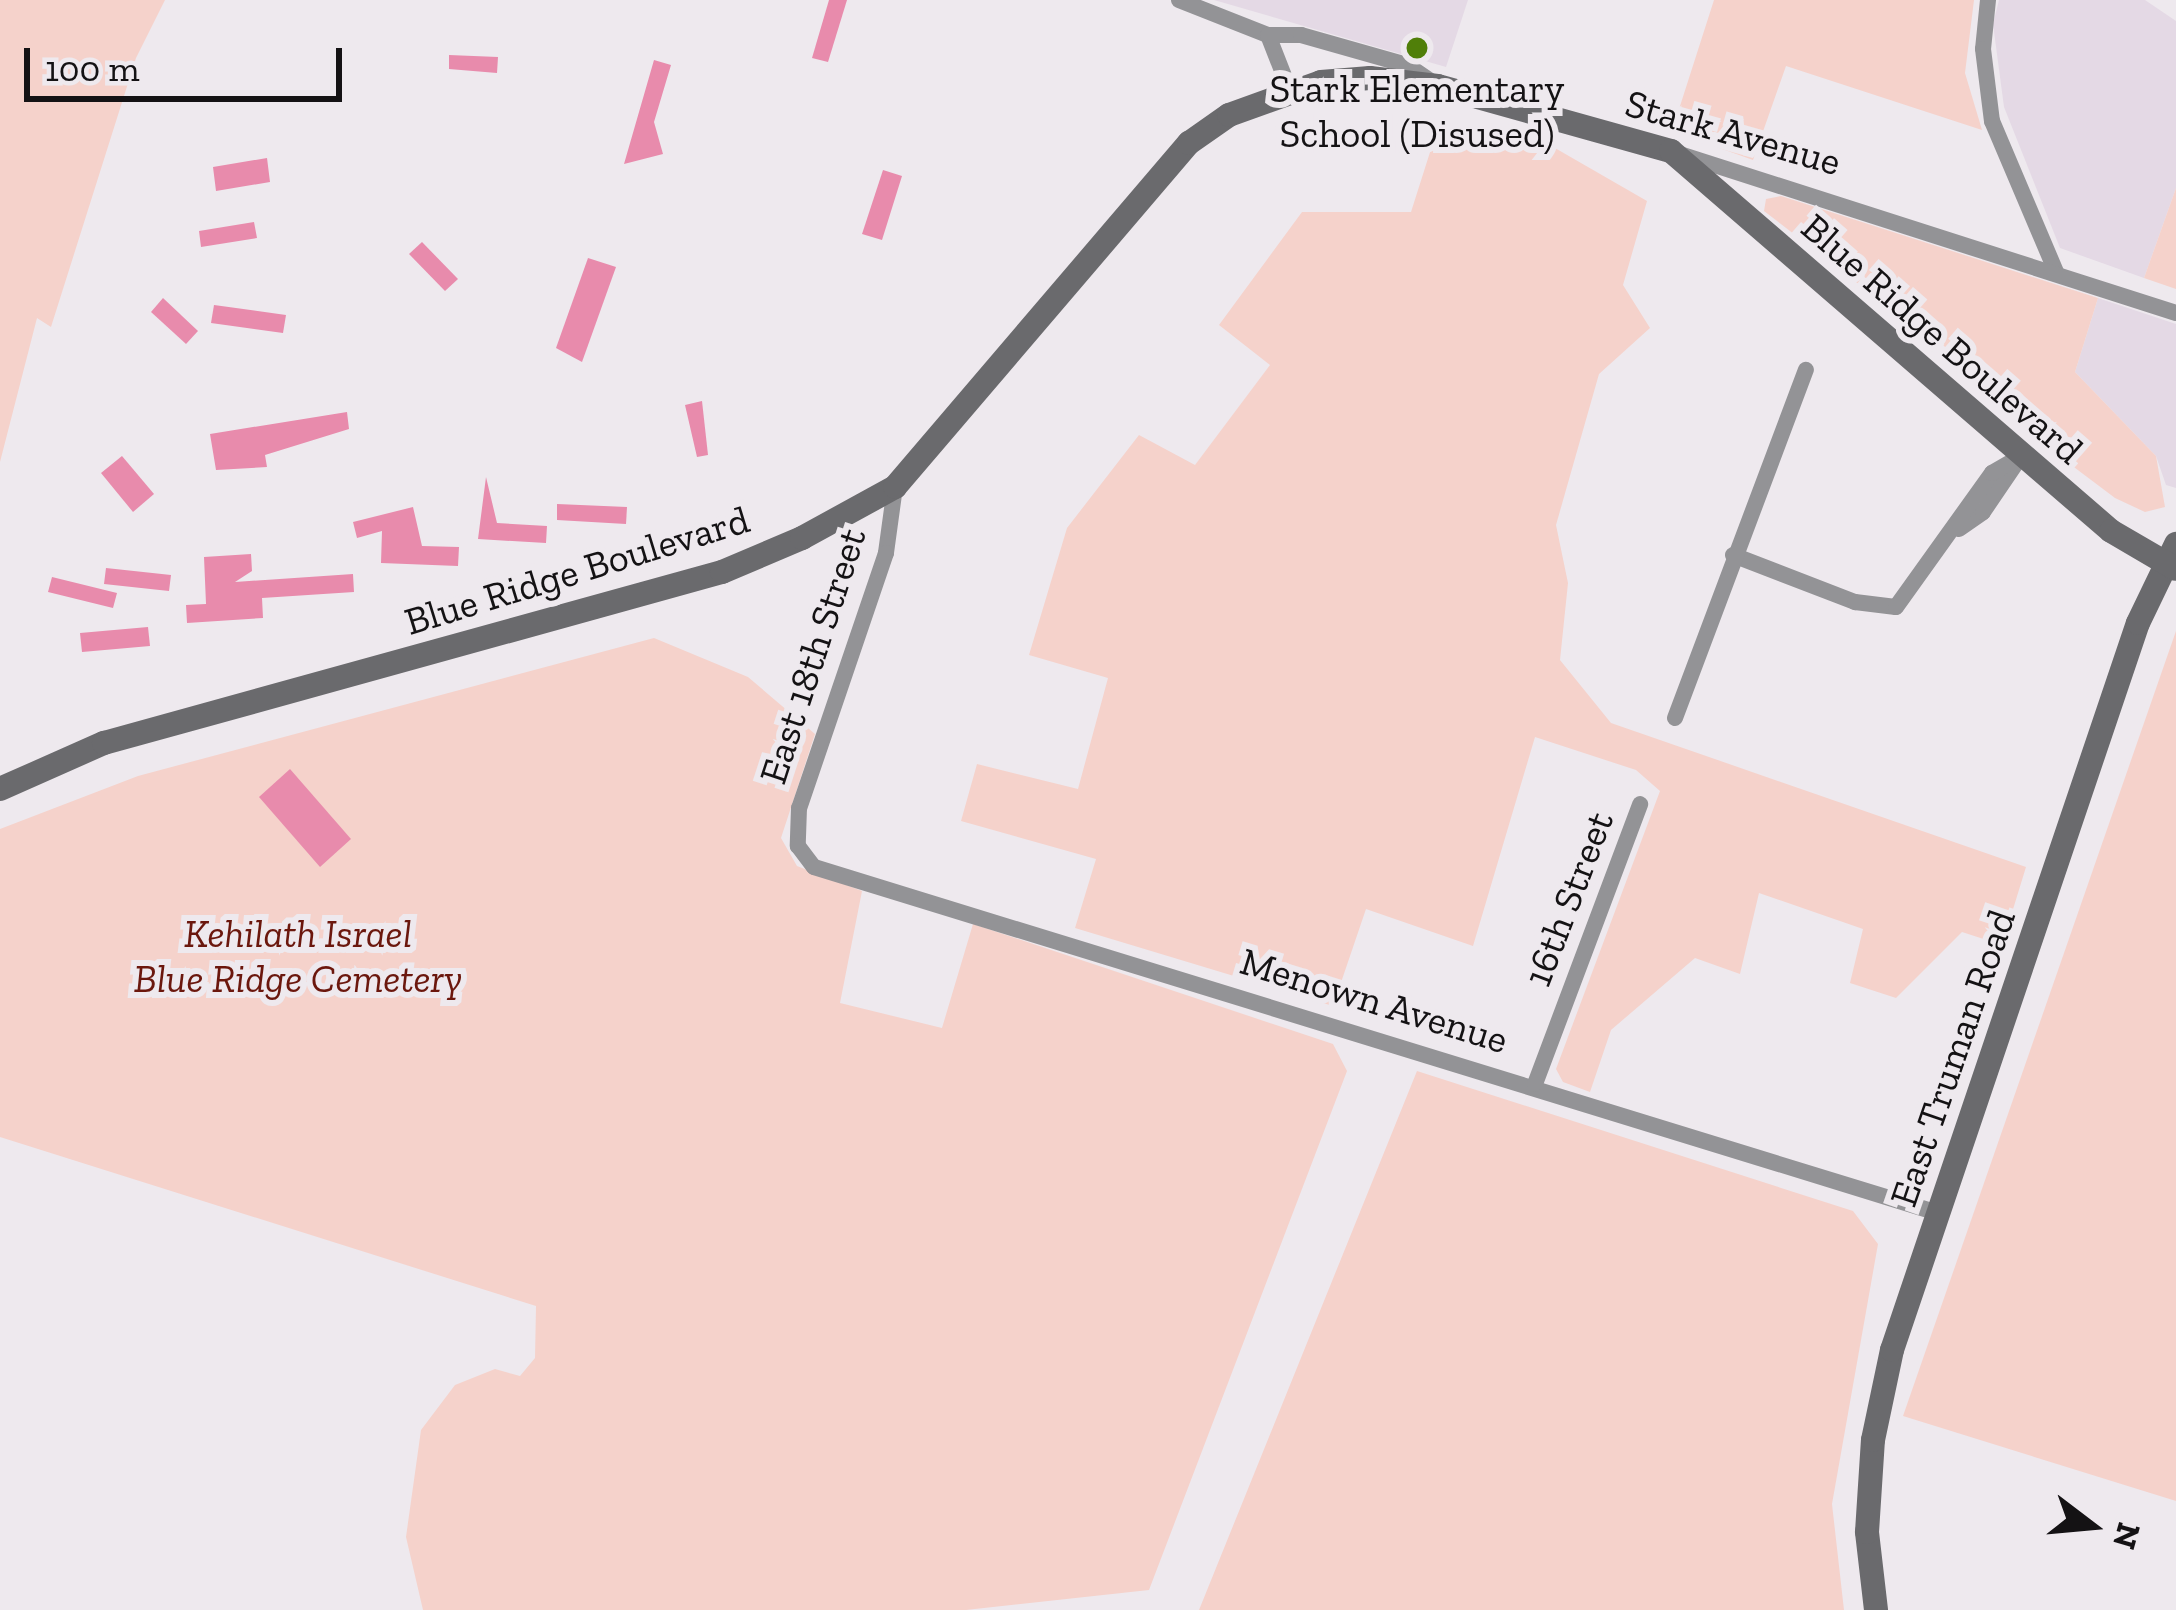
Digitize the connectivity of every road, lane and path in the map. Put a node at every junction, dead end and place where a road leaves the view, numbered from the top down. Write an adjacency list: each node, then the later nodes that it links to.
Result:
1 (1179, 0): 3 (street, Stark Avenue)
2 (1988, 0): 7 (street)
3 (1268, 35): 4 (street, Stark Avenue); 5 (street)
4 (1438, 86): 5 (main road, Blue Ridge Boulevard); 6 (main road, Stark Avenue)
5 (1290, 91): 11 (main road, Blue Ridge Boulevard)
6 (1671, 151): 7 (street, Stark Avenue); 10 (main road, Blue Ridge Boulevard)
7 (2057, 274): 8 (street, Stark Avenue)
8 (2176, 313)
9 (1806, 370): 13 (street)
10 (2021, 456): 13 (street); 14 (main road, Blue Ridge Boulevard, bridge)
11 (896, 487): 16 (main road, Blue Ridge Boulevard); 18 (street, East 18th Street)
12 (2176, 544): 20 (main road, East Truman Road)
13 (1733, 555): 15 (street)
14 (2176, 569)
15 (1675, 718)
16 (0, 789)
17 (1640, 804): 19 (street, 16th Street)
18 (798, 846): 19 (street, Menown Avenue)
19 (1535, 1084): 20 (street, Menown Avenue)
20 (1938, 1213): 21 (main road, East Truman Road)
21 (1876, 1610)

